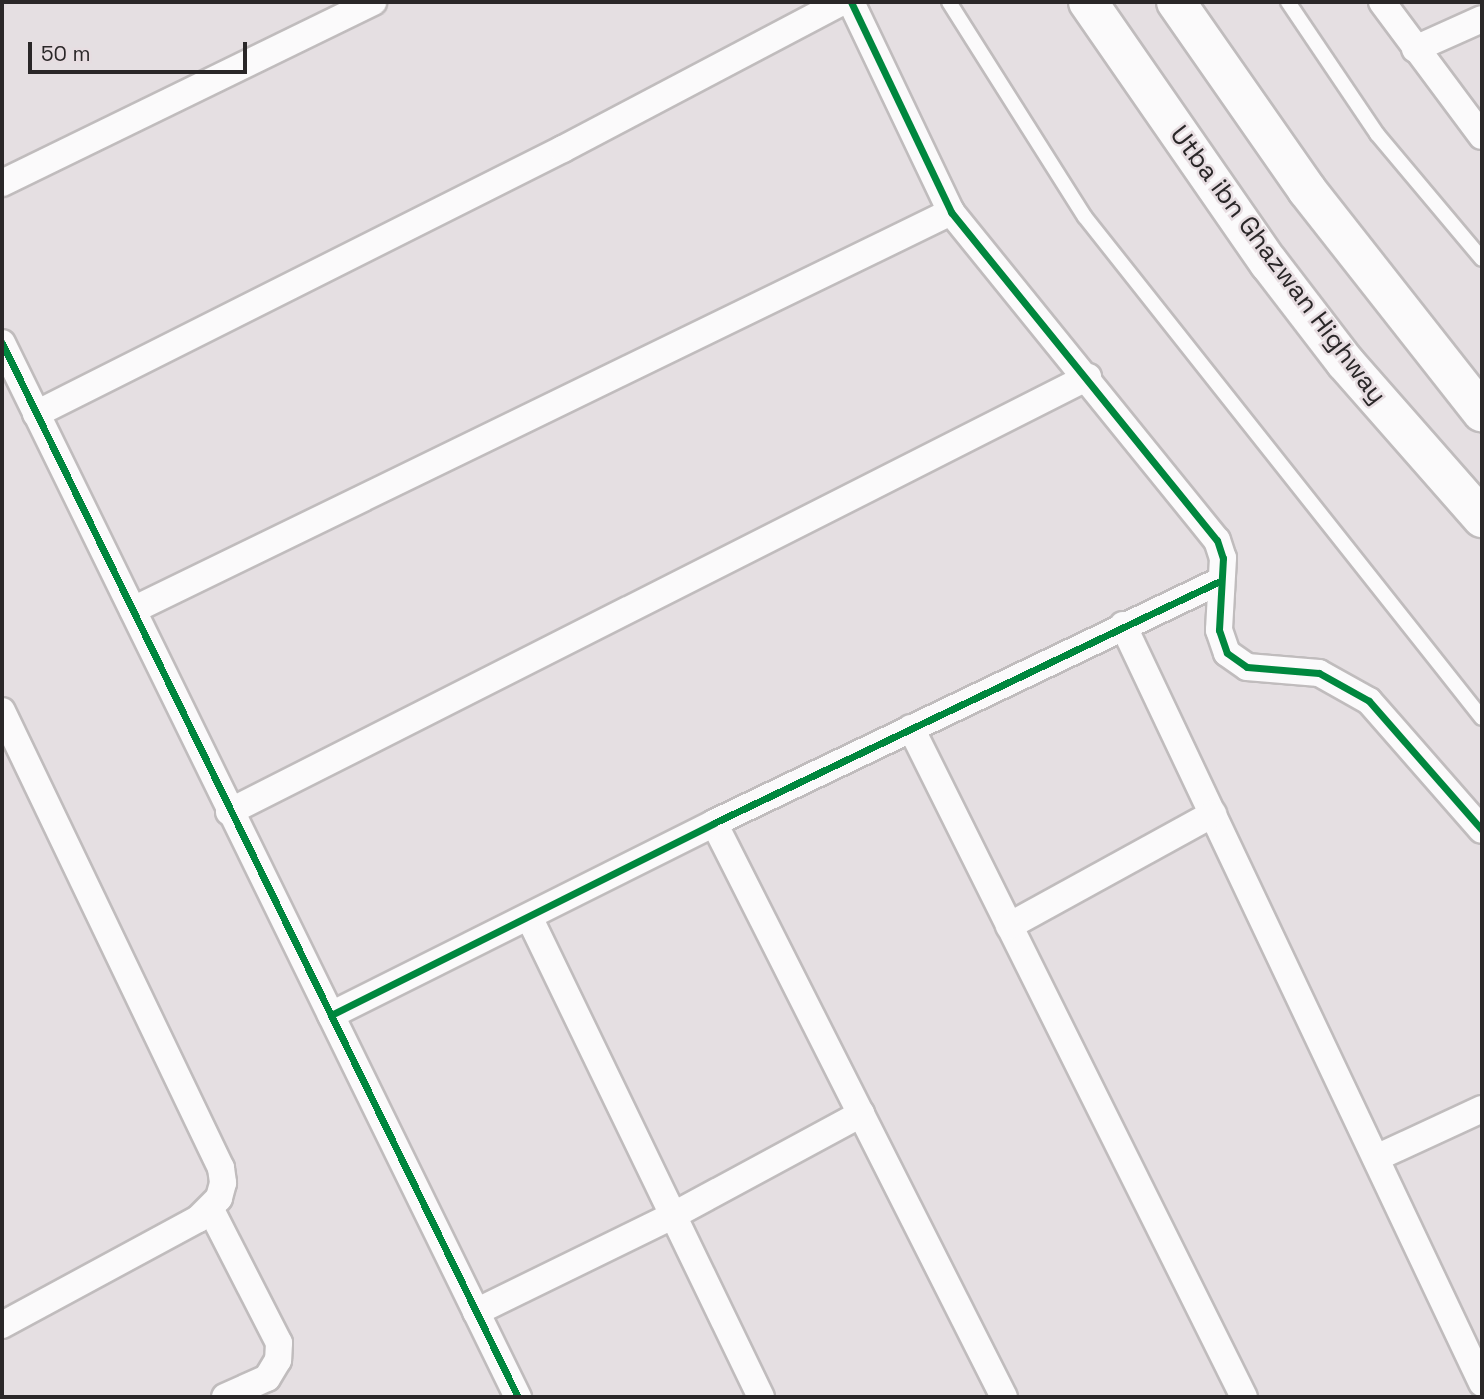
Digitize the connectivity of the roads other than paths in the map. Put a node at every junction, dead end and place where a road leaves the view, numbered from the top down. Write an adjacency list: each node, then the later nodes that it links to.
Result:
1 (373, 2): 12 (street)
2 (842, 2): 18 (street)
3 (851, 2): 13 (street)
4 (949, 2): 24 (lane)
5 (1088, 2): 19 (highway, Utba ibn Ghazwan Highway)
6 (1176, 2): 17 (highway)
7 (1288, 2): 14 (lane)
8 (1382, 2): 10 (street)
9 (1482, 19): 10 (street)
10 (1415, 49): 11 (street)
11 (1482, 136)
12 (2, 183)
13 (951, 212): 16 (street); 21 (street)
14 (1482, 259)
15 (2, 343): 18 (street)
16 (1088, 377): 20 (street); 26 (street)
17 (1482, 412)
18 (36, 414): 21 (street)
19 (1482, 517)
20 (1219, 582): 22 (street); 29 (street)
21 (133, 610): 26 (street)
22 (1123, 625): 25 (street); 27 (street)
23 (2, 710): 36 (street)
24 (1482, 718)
25 (911, 728): 28 (street); 31 (street)
26 (229, 812): 32 (street)
27 (1213, 814): 31 (street); 35 (street)
28 (714, 823): 30 (street); 34 (street)
29 (1482, 830)
30 (530, 919): 32 (street); 37 (street)
31 (1009, 926): 45 (street)
32 (331, 1015): 38 (street)
33 (1482, 1109): 35 (street)
34 (861, 1114): 37 (street); 44 (street)
35 (1377, 1158): 40 (street)
36 (211, 1210): 39 (street); 41 (street)
37 (674, 1215): 38 (street); 43 (street)
38 (476, 1312): 42 (street)
39 (2, 1325)
40 (1482, 1383)
41 (225, 1397)
42 (518, 1397)
43 (761, 1397)
44 (1004, 1397)
45 (1244, 1397)

